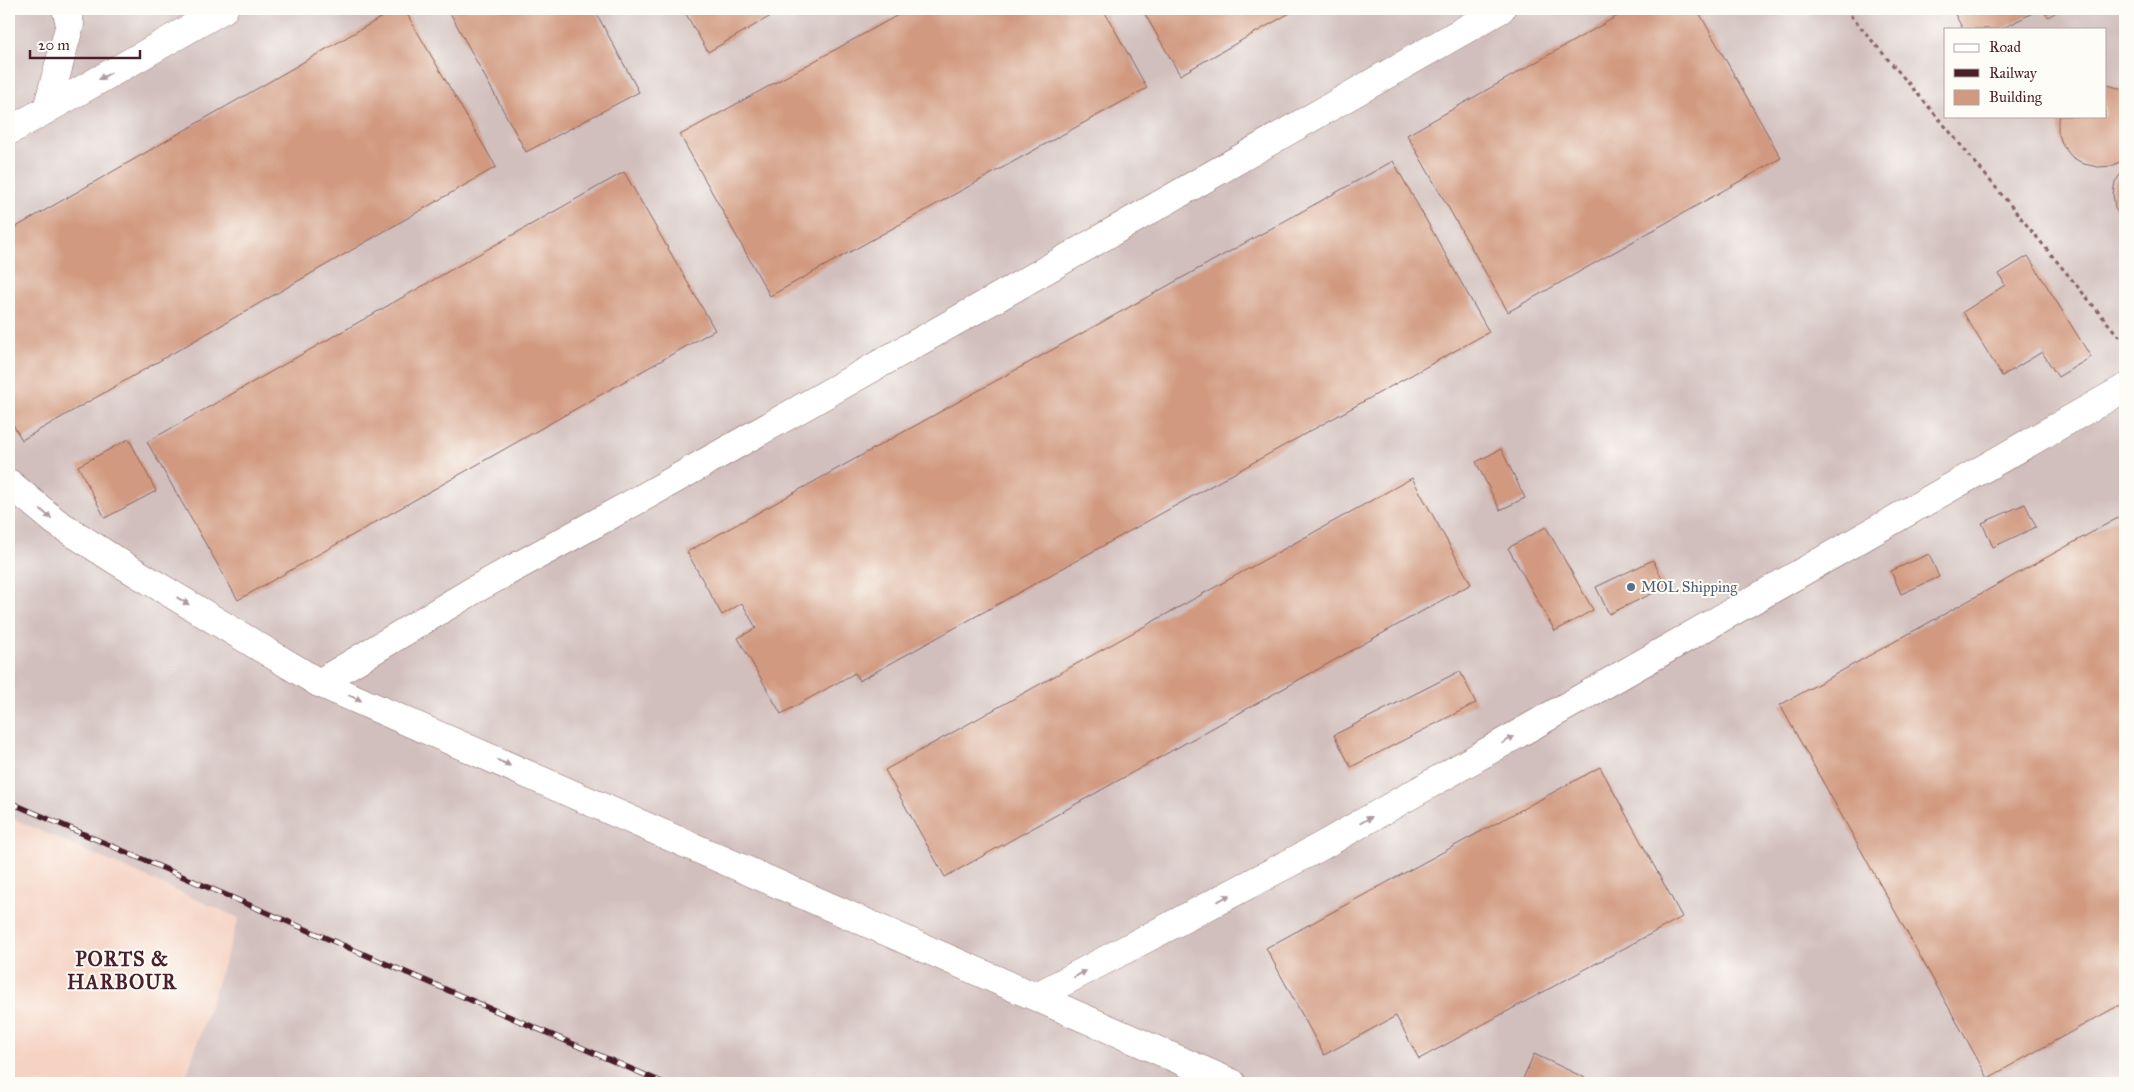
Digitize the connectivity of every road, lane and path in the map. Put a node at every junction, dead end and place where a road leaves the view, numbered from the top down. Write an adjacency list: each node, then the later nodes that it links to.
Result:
1 (66, 9): 5 (main road)
2 (224, 9): 5 (main road, one-way to 5)
3 (1501, 9): 10 (main road)
4 (1845, 9): 7 (path)
5 (47, 109): 6 (main road)
6 (9, 131)
7 (2125, 344)
8 (2125, 388): 11 (main road, one-way to 8)
9 (9, 482): 10 (main road, one-way to 10)
10 (319, 682): 11 (main road, one-way to 11)
11 (1037, 996): 12 (main road)
12 (1232, 1083)

